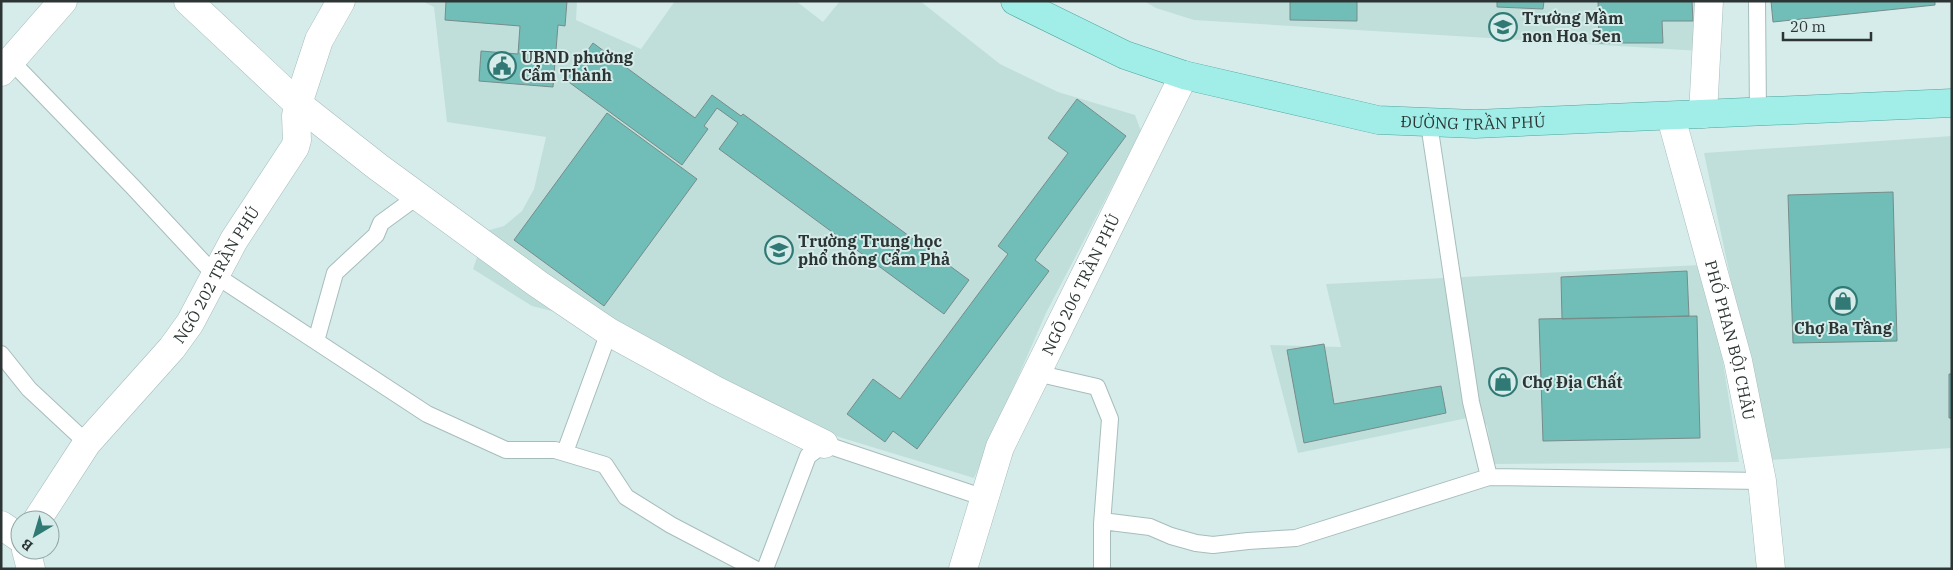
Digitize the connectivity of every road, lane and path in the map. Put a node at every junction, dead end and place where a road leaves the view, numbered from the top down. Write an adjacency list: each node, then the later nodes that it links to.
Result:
1 (63, 1): 7 (street)
2 (188, 1): 10 (street)
3 (341, 1): 10 (street, NGÕ 202 TRẦN PHÚ)
4 (1015, 1): 8 (main road, ĐƯỜNG TRẦN PHÚ)
5 (1709, 1): 12 (street)
6 (1757, 1): 11 (lane)
7 (6, 67): 16 (lane)
8 (1184, 75): 14 (main road, ĐƯỜNG TRẦN PHÚ); 20 (street, NGÕ 206 TRẦN PHÚ)
9 (1952, 103): 11 (main road, ĐƯỜNG TRẦN PHÚ)
10 (298, 104): 15 (street); 16 (street, NGÕ 202 TRẦN PHÚ)
11 (1758, 113): 12 (main road, ĐƯỜNG TRẦN PHÚ)
12 (1703, 114): 13 (main road, ĐƯỜNG TRẦN PHÚ)
13 (1671, 116): 14 (main road, ĐƯỜNG TRẦN PHÚ); 25 (street, PHỐ PHAN BỘI CHÂU)
14 (1429, 124): 24 (lane)
15 (418, 196): 17 (street); 18 (lane)
16 (215, 275): 18 (lane); 21 (street, NGÕ 202 TRẦN PHÚ)
17 (609, 332): 22 (street); 23 (lane)
18 (316, 341): 23 (lane)
19 (1, 354): 21 (lane)
20 (1036, 374): 26 (street, NGÕ 206 TRẦN PHÚ); 28 (lane)
21 (87, 444): 27 (street, NGÕ 202 TRẦN PHÚ)
22 (824, 444): 26 (lane); 30 (lane)
23 (565, 452): 29 (lane)
24 (1489, 477): 25 (lane); 28 (lane)
25 (1762, 481): 33 (street, PHỐ PHAN BỘI CHÂU)
26 (985, 498): 31 (street, NGÕ 206 TRẦN PHÚ)
27 (44, 510)
28 (1102, 524): 32 (lane)
29 (755, 569)
30 (765, 569)
31 (963, 569)
32 (1102, 569)
33 (1771, 569)

